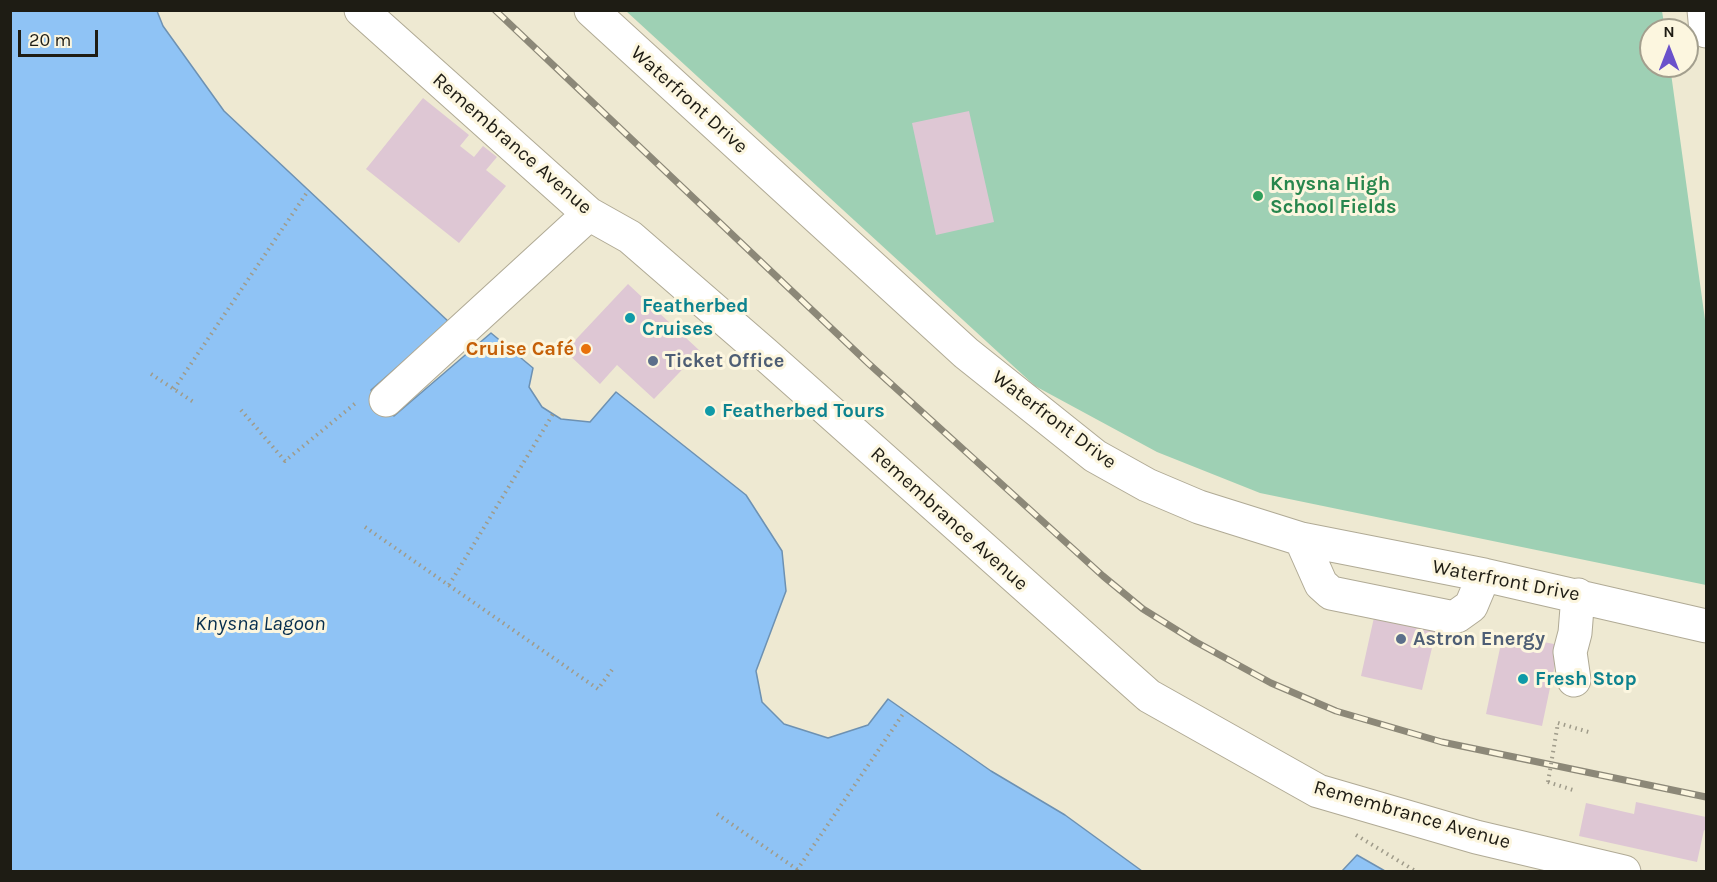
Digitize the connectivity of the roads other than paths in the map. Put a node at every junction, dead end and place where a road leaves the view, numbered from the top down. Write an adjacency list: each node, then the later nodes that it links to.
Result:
1 (361, 10): 5 (street, Remembrance Avenue)
2 (591, 10): 7 (street, Waterfront Drive)
3 (1704, 10): 4 (street)
4 (1707, 31)
5 (589, 214): 6 (street); 12 (street, Remembrance Avenue)
6 (374, 398)
7 (1301, 539): 8 (street, Waterfront Drive); 8 (street)
8 (1484, 575): 9 (street, Waterfront Drive)
9 (1578, 595): 10 (street, Waterfront Drive); 11 (street)
10 (1698, 618)
11 (1574, 680)
12 (1624, 872)

